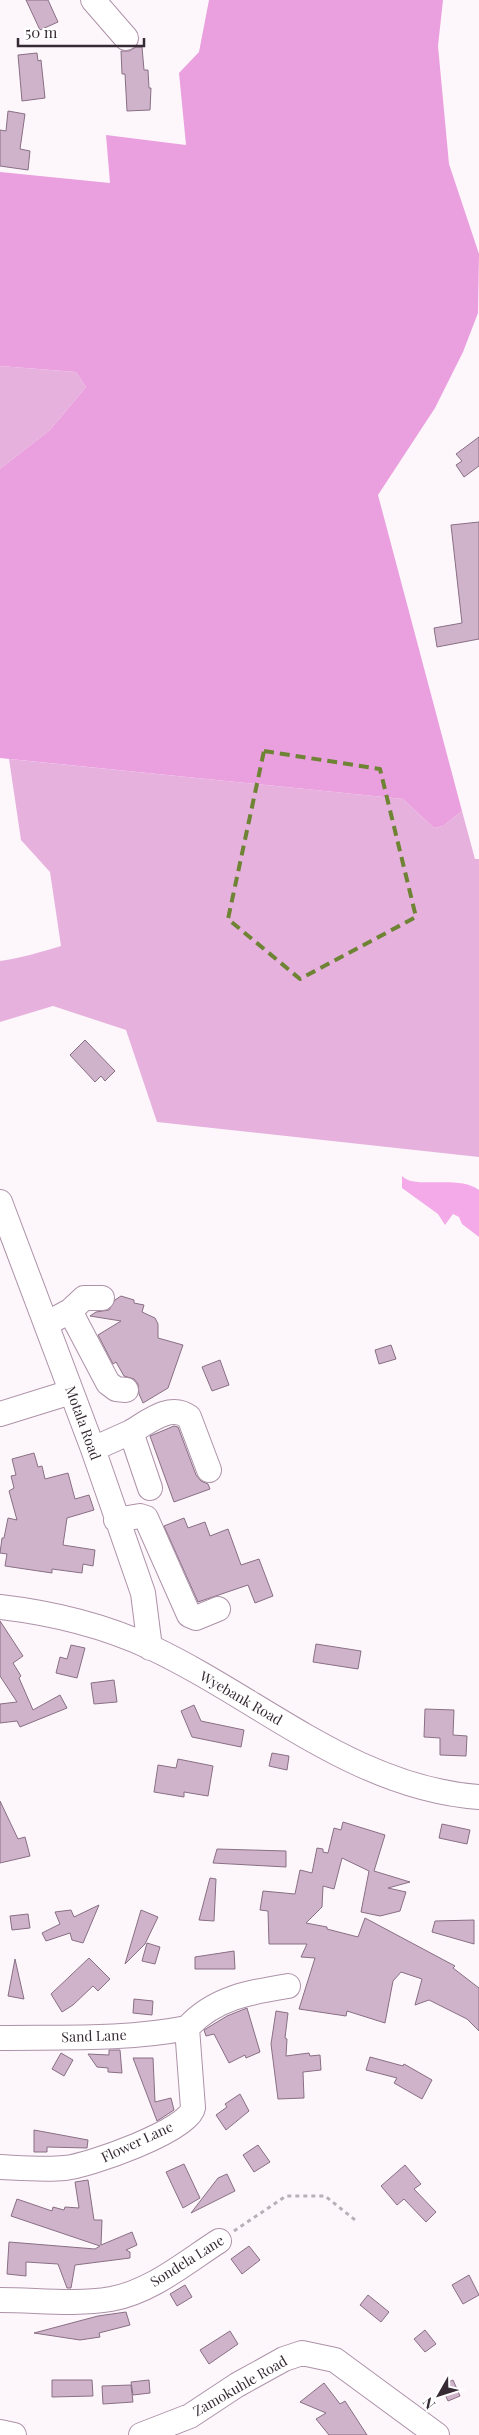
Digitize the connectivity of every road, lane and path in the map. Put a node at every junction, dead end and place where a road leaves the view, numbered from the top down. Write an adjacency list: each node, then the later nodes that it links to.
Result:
1 (93, 0): 2 (street)
2 (126, 38)
3 (0, 1202): 6 (street, Motala Road)
4 (102, 1298): 5 (street)
5 (70, 1311): 6 (street); 7 (street)
6 (46, 1324): 8 (street, Motala Road)
7 (126, 1390)
8 (71, 1392): 9 (street); 11 (street, Motala Road)
9 (0, 1414)
10 (131, 1432): 11 (street); 12 (street); 13 (street)
11 (93, 1449): 14 (street, Motala Road)
12 (209, 1470)
13 (150, 1488)
14 (116, 1520): 16 (street); 17 (street, Motala Road)
15 (0, 1606): 17 (street, Wyebank Road)
16 (218, 1609)
17 (150, 1648): 18 (street, Wyebank Road)
18 (479, 1797)
19 (288, 1986): 20 (street)
20 (187, 2028): 21 (street, Sand Lane); 22 (street, Flower Lane)
21 (0, 2038)
22 (0, 2167)
23 (355, 2220): 24 (path, Sondela Lane)
24 (219, 2241): 25 (street, Sondela Lane)
25 (0, 2300)
26 (188, 2426): 29 (street, Zamokuhle Road); 30 (street, Zamokuhle Road)
27 (0, 2432): 28 (street)
28 (14, 2435)
29 (141, 2435)
30 (435, 2435)

